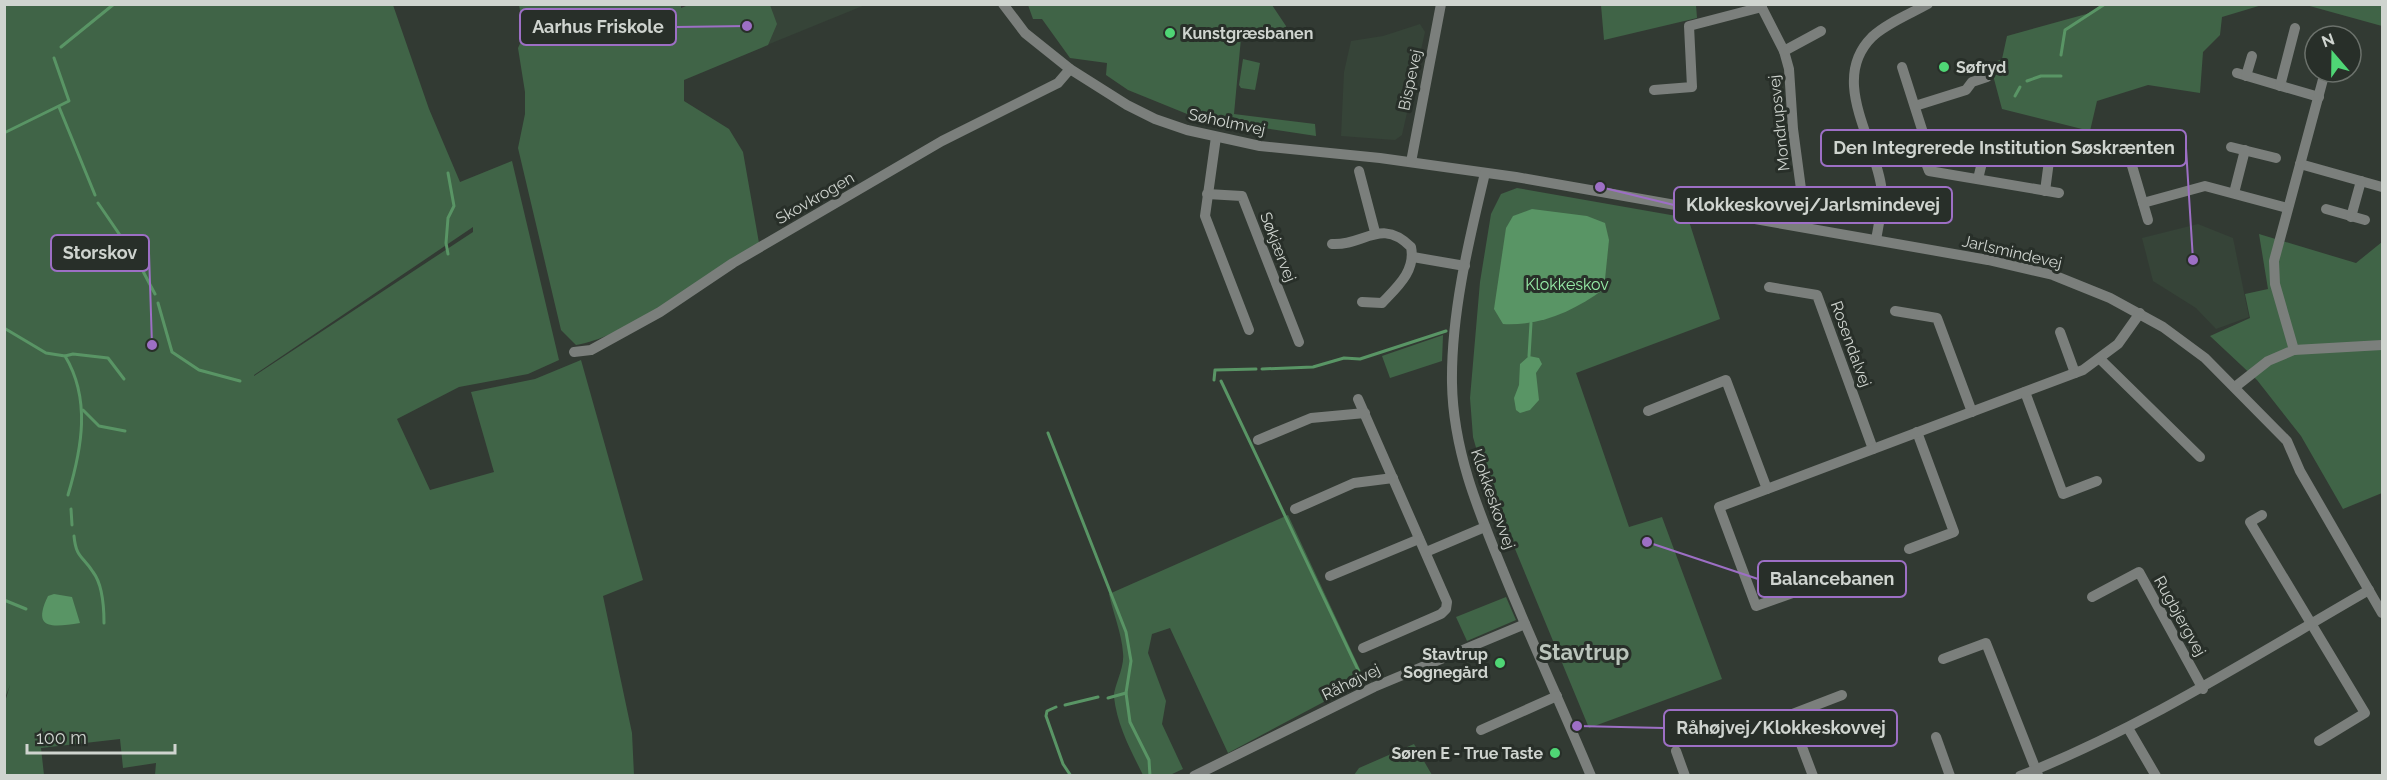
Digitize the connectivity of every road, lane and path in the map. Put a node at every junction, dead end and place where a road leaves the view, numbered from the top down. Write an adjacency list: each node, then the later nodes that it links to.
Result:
1 (1003, 4): 10 (street, Søholmvej)
2 (1442, 4): 26 (street, Bispevej)
3 (1928, 4): 24 (street)
4 (1761, 6): 7 (street, Mondrupsvej); 14 (street, Mondrupsvej)
5 (2295, 28): 13 (street)
6 (1821, 31): 7 (street, Mondrupsvej)
7 (1784, 51): 43 (street, Mondrupsvej)
8 (2252, 56): 13 (street)
9 (1902, 67): 16 (street)
10 (1070, 69): 18 (street, Søholmvej); 58 (street, Skovkrogen)
11 (1987, 77): 16 (street)
12 (2322, 84): 15 (street)
13 (2280, 86): 15 (street)
14 (1654, 90)
15 (2319, 97): 27 (street)
16 (1915, 106): 20 (street)
17 (2130, 134): 22 (street)
18 (1216, 136): 26 (street, Søholmvej); 36 (street)
19 (2162, 142): 22 (street)
20 (1920, 144): 24 (street); 30 (street)
21 (2231, 147): 23 (street)
22 (2133, 148): 37 (street)
23 (2245, 150): 25 (street); 35 (street)
24 (1873, 157): 45 (street)
25 (2276, 158)
26 (1411, 162): 29 (street, Søholmvej)
27 (2300, 164): 31 (street); 38 (street)
28 (1359, 171): 44 (street)
29 (1485, 173): 43 (street, Jarlsmindevej); 48 (street, Klokkeskovvej)
30 (1978, 179): 33 (street); 33 (street)
31 (2361, 181): 32 (street); 40 (street)
32 (2382, 187)
33 (2045, 191): 34 (street)
34 (2059, 193)
35 (2234, 193): 37 (street); 38 (street)
36 (1208, 194): 53 (street); 55 (street, Søkjærvej)
37 (2143, 203): 41 (street)
38 (2287, 208): 57 (street)
39 (2326, 209): 40 (street)
40 (2351, 216): 42 (street)
41 (2148, 220)
42 (2365, 220)
43 (1804, 227): 45 (street, Jarlsmindevej)
44 (1375, 232): 46 (street); 47 (street)
45 (1876, 240): 52 (street, Jarlsmindevej)
46 (1332, 244)
47 (1413, 257): 48 (street); 50 (street)
48 (1465, 266): 76 (street, Klokkeskovvej)
49 (1769, 287): 69 (street, Rosendalvej)
50 (1362, 302)
51 (1895, 311): 65 (street)
52 (2140, 313): 59 (street); 61 (street, Jarlsmindevej)
53 (1249, 330)
54 (2060, 332): 60 (street)
55 (1299, 342)
56 (2382, 345): 57 (street)
57 (2294, 350): 61 (street)
58 (574, 352)
59 (2100, 359): 60 (street); 70 (street)
60 (2075, 373): 62 (street)
61 (2235, 387): 82 (street, Jarlsmindevej)
62 (2025, 392): 65 (street); 72 (street)
63 (1358, 399): 66 (street)
64 (1647, 411): 73 (street)
65 (1972, 412): 67 (street)
66 (1365, 413): 68 (street); 71 (street)
67 (1917, 432): 69 (street); 78 (street)
68 (1258, 440)
69 (1873, 449): 73 (street)
70 (2200, 457)
71 (1393, 478): 74 (street); 77 (street)
72 (2097, 481)
73 (1767, 489): 81 (street)
74 (1295, 509)
75 (2262, 515): 86 (street)
76 (1485, 527): 79 (street); 85 (street, Klokkeskovvej)
77 (1419, 539): 79 (street); 80 (street)
78 (1909, 549)
79 (1426, 552): 87 (street)
80 (1330, 576)
81 (1801, 590)
82 (2369, 590): 84 (street, Jarlsmindevej); 86 (street)
83 (2092, 597): 89 (street, Rugbjergvej)
84 (2382, 613)
85 (1525, 624): 91 (street, Klokkeskovvej); 97 (street, Råhøjvej)
86 (2312, 624): 89 (street); 95 (street)
87 (1363, 648)
88 (1943, 659): 98 (street)
89 (2203, 689): 92 (street)
90 (1842, 695): 102 (street)
91 (1557, 696): 93 (street); 100 (street, Klokkeskovvej)
92 (2128, 728): 98 (street); 105 (street)
93 (1481, 730)
94 (1936, 737): 103 (street)
95 (2319, 741)
96 (1676, 751): 101 (street)
97 (1215, 771): 99 (street, Råhøjvej)
98 (2037, 772): 104 (street)
99 (1194, 776)
100 (1591, 776)
101 (1685, 776)
102 (1813, 776)
103 (1950, 776)
104 (2020, 776)
105 (2156, 776)

